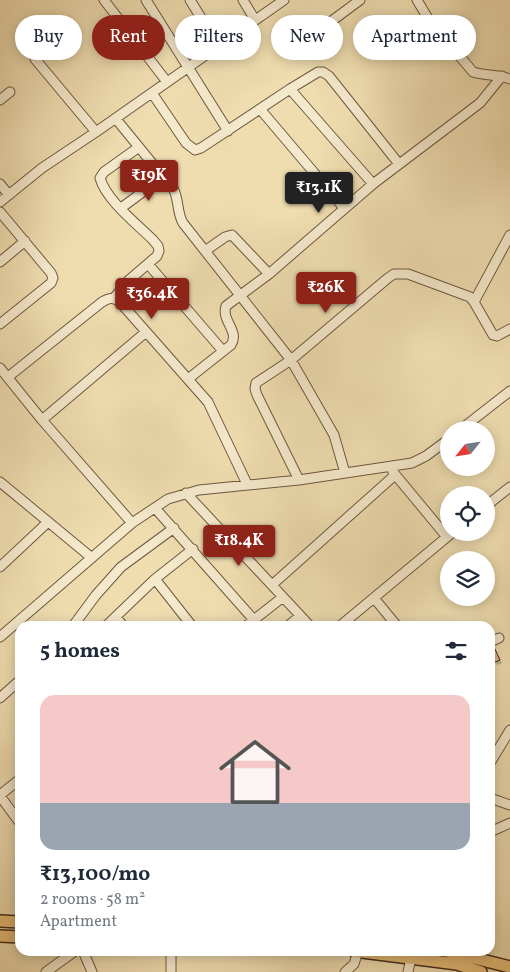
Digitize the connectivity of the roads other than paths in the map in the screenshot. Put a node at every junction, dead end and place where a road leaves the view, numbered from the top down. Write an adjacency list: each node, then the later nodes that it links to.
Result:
1 (104, 0): 16 (street)
2 (146, 0): 14 (street)
3 (190, 0): 8 (street)
4 (243, 0): 9 (street)
5 (284, 0): 11 (street)
6 (360, 0): 10 (street)
7 (417, 0): 15 (street)
8 (199, 15)
9 (252, 15)
10 (340, 15)
11 (261, 16)
12 (36, 60): 24 (street)
13 (198, 60): 14 (street)
14 (188, 67): 16 (street); 23 (street)
15 (506, 77): 26 (street)
16 (167, 82): 19 (street)
17 (290, 88): 21 (street); 26 (street); 29 (street)
18 (10, 92): 20 (street)
19 (152, 93): 22 (street); 23 (street)
20 (0, 100)
21 (260, 109): 23 (street); 33 (street)
22 (116, 118): 24 (street); 25 (street)
23 (228, 130)
24 (96, 132): 30 (street)
25 (139, 148): 27 (street); 32 (street)
26 (399, 164): 29 (street)
27 (163, 177): 32 (street); 37 (street)
28 (0, 184): 30 (street)
29 (373, 184): 33 (street)
30 (9, 195): 31 (street)
31 (0, 202)
32 (120, 208): 39 (street)
33 (344, 208): 40 (street)
34 (0, 212): 36 (street)
35 (510, 235): 43 (street)
36 (25, 241): 38 (street); 44 (street)
37 (205, 251): 40 (street); 41 (street)
38 (0, 262)
39 (148, 264): 42 (street); 47 (street)
40 (269, 274): 41 (street)
41 (241, 296): 47 (street); 48 (street)
42 (114, 298): 46 (street); 50 (street)
43 (474, 302): 45 (street); 48 (street)
44 (0, 324)
45 (510, 329)
46 (146, 332): 51 (street); 53 (street)
47 (223, 351): 51 (street)
48 (291, 360): 57 (street); 58 (street)
49 (0, 368): 50 (street)
50 (8, 377): 53 (street)
51 (188, 379): 59 (street)
52 (510, 390): 54 (street)
53 (42, 420): 66 (street)
54 (471, 421)
55 (440, 446): 56 (street)
56 (392, 471): 57 (street); 67 (street); 74 (street)
57 (345, 473): 58 (street)
58 (299, 480): 59 (street)
59 (247, 484): 62 (street)
60 (510, 487): 63 (street)
61 (2, 488): 65 (street)
62 (186, 493): 64 (street); 74 (street)
63 (495, 499)
64 (155, 508): 66 (street); 68 (street)
65 (48, 522): 71 (street); 72 (street)
66 (132, 523): 71 (street)
67 (440, 524)
68 (174, 528): 70 (street); 81 (street)
69 (443, 541): 76 (street)
70 (193, 549): 73 (street); 79 (street)
71 (92, 558): 80 (street)
72 (0, 568)
73 (154, 579): 78 (street); 84 (street)
74 (272, 585): 75 (street)
75 (283, 597): 77 (street); 79 (street)
76 (374, 598): 87 (street); 88 (street)
77 (300, 616): 85 (street); 86 (street)
78 (116, 617): 82 (street); 83 (street)
79 (254, 620)
80 (19, 621)
81 (77, 621)
82 (112, 621)
83 (119, 621)
84 (188, 621)
85 (294, 621)
86 (305, 621)
87 (346, 621)
88 (393, 621)
89 (15, 624): 90 (street)
90 (0, 637)
91 (499, 638): 92 (street)
92 (495, 640)
93 (15, 684): 94 (street)
94 (0, 698)
95 (510, 730): 96 (street)
96 (495, 755)
97 (15, 783): 98 (street)
98 (0, 796): 101 (street)
99 (495, 800): 100 (street)
100 (510, 805)
101 (15, 816)
102 (510, 823): 103 (street)
103 (495, 830)
104 (0, 921): 105 (main road)
105 (15, 922)
106 (0, 936): 107 (main road)
107 (15, 937)
108 (68, 956): 116 (street)
109 (85, 956): 117 (street)
110 (171, 956): 118 (street)
111 (397, 956): 113 (main road)
112 (464, 956): 115 (main road)
113 (411, 958): 120 (street); 121 (main road)
114 (355, 968): 119 (street)
115 (509, 969)
116 (46, 972)
117 (92, 972)
118 (171, 972)
119 (345, 972)
120 (408, 972)
121 (481, 972)

